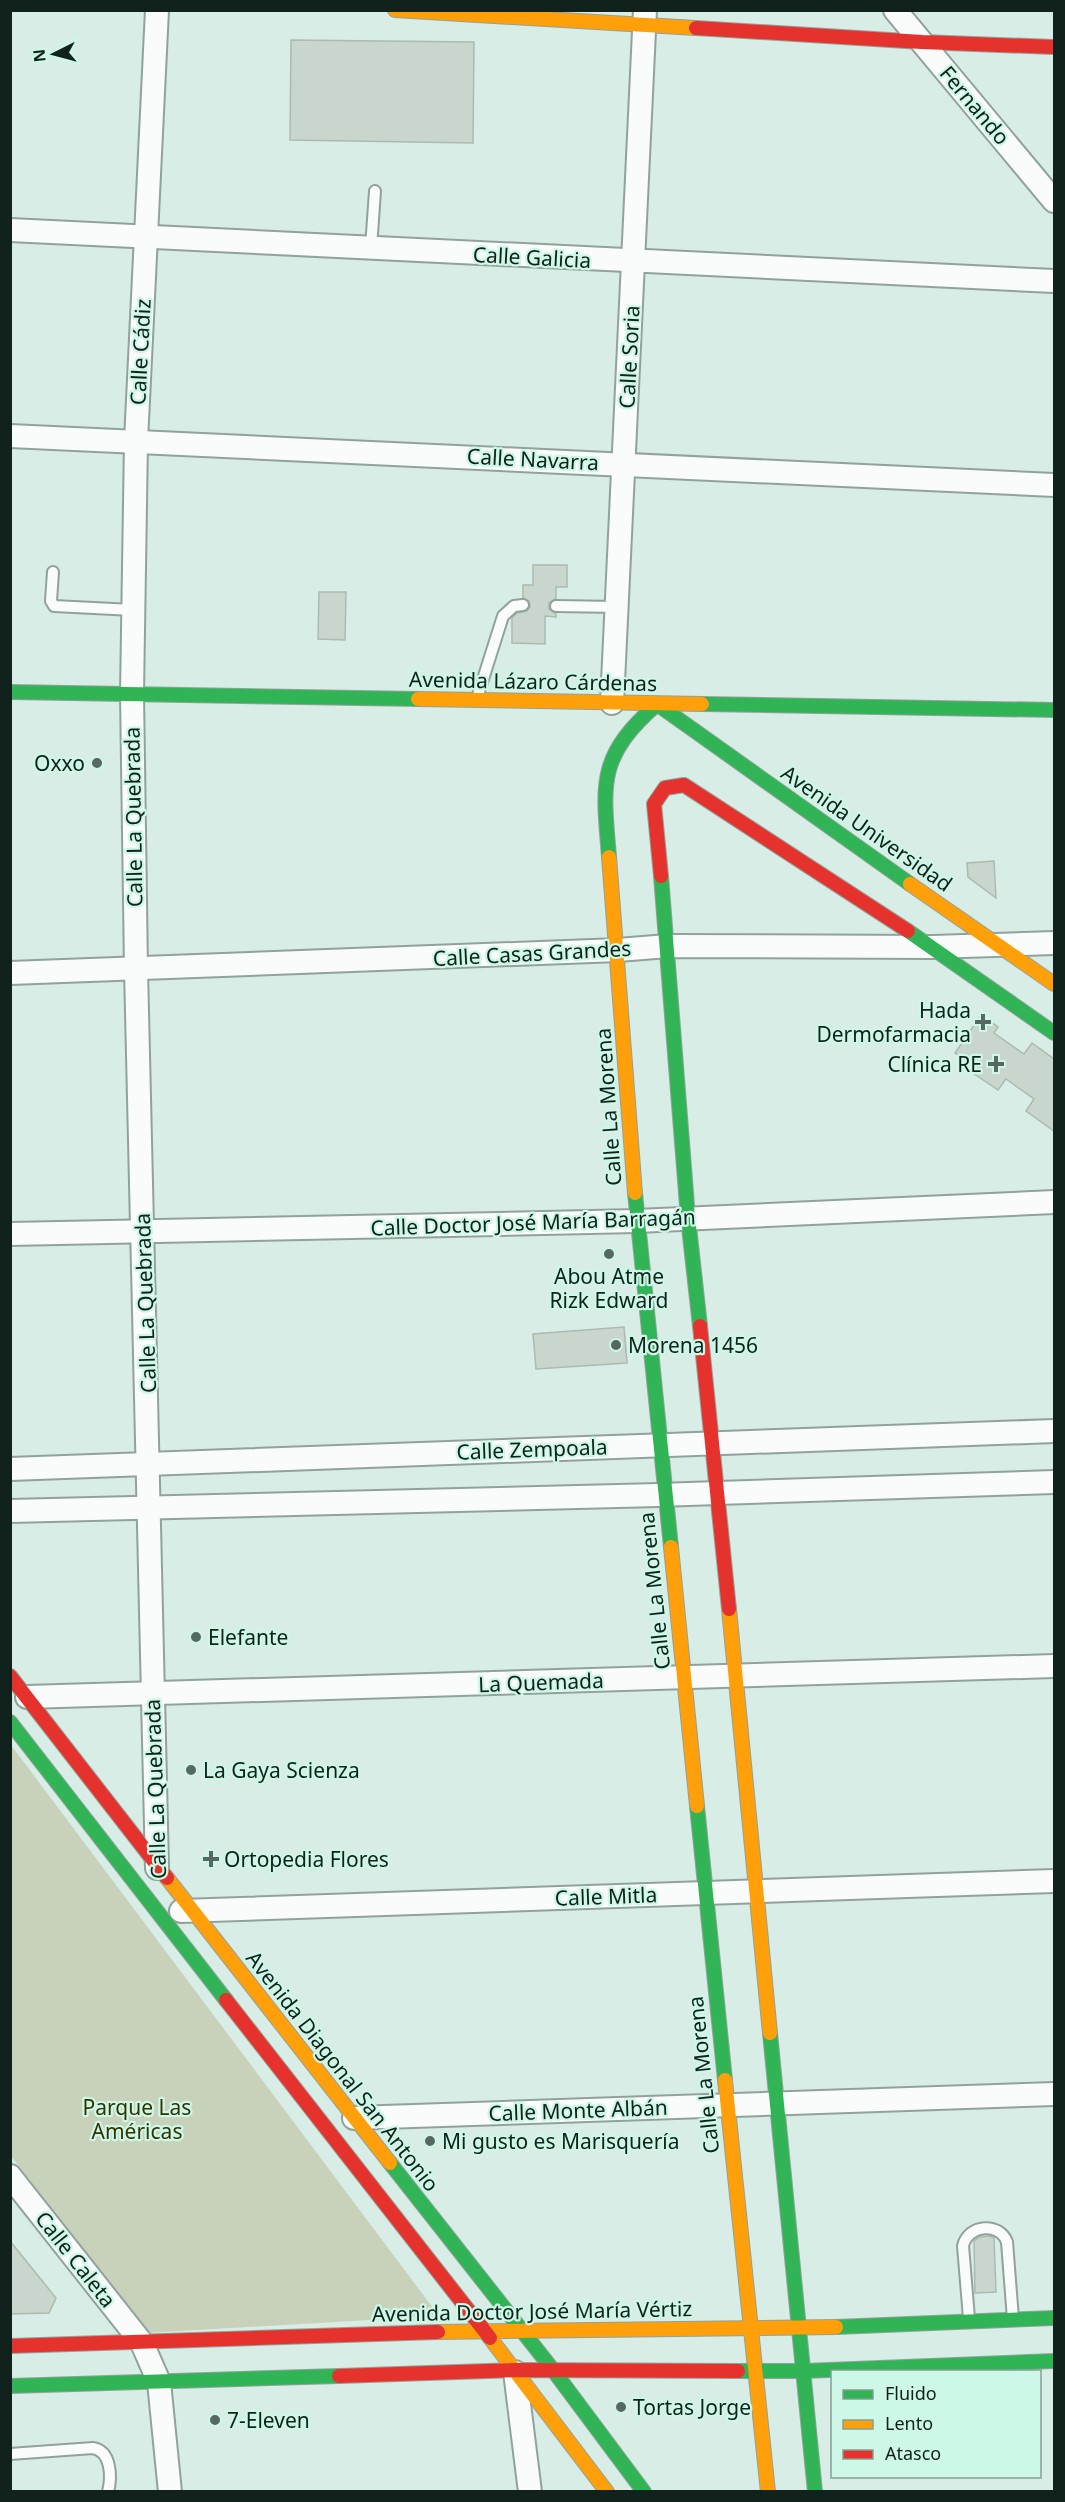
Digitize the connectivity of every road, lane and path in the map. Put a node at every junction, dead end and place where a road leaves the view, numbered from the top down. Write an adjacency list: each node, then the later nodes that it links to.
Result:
1 (157, 10): 10 (street, Calle Cádiz)
2 (395, 10): 4 (street)
3 (895, 10): 5 (street, Fernando)
4 (645, 18): 5 (street); 12 (street, Calle Soria)
5 (922, 42): 6 (street); 8 (street, Fernando)
6 (1054, 47)
7 (375, 191): 11 (lane)
8 (1054, 201)
9 (10, 230): 10 (street, Calle Galicia)
10 (146, 237): 11 (street, Calle Galicia); 15 (street, Calle Cádiz)
11 (371, 249): 12 (street, Calle Galicia)
12 (634, 262): 13 (street, Calle Galicia); 16 (street, Calle Soria)
13 (1054, 281)
14 (10, 436): 15 (street, Calle Navarra)
15 (136, 441): 16 (street, Calle Navarra); 22 (street, Calle Cádiz)
16 (624, 463): 17 (street, Calle Navarra); 21 (street, Calle Soria)
17 (1054, 485)
18 (53, 572): 22 (lane)
19 (523, 605): 25 (lane)
20 (556, 606): 21 (lane)
21 (617, 607): 26 (street, Calle Soria)
22 (133, 610): 24 (street, Calle Cádiz)
23 (10, 692): 24 (street, Avenida Lázaro Cárdenas)
24 (132, 694): 25 (street, Avenida Lázaro Cárdenas); 34 (street, Calle La Quebrada)
25 (476, 700): 26 (street, Avenida Lázaro Cárdenas)
26 (612, 703): 27 (street, Avenida Lázaro Cárdenas)
27 (657, 704): 28 (street, Avenida Lázaro Cárdenas); 30 (street, Avenida Universidad); 33 (street, Calle La Morena)
28 (1054, 710)
29 (1054, 943): 30 (street, Calle Casas Grandes)
30 (999, 945): 32 (street, Calle Casas Grandes); 36 (street, Avenida Universidad)
31 (668, 946): 32 (street, Calle Casas Grandes); 32 (street); 33 (street, Calle Casas Grandes); 39 (street)
32 (933, 947): 37 (street)
33 (618, 950): 34 (street, Calle Casas Grandes); 40 (street, Calle La Morena)
34 (136, 969): 35 (street, Calle Casas Grandes); 41 (street, Calle La Quebrada)
35 (10, 973)
36 (1054, 984)
37 (1054, 1033)
38 (1054, 1202): 39 (street, Calle Doctor José María Barragán)
39 (688, 1218): 40 (street, Calle Doctor José María Barragán); 44 (street)
40 (637, 1221): 41 (street, Calle Doctor José María Barragán); 45 (street, Calle La Morena)
41 (143, 1232): 42 (street, Calle Doctor José María Barragán); 46 (street, Calle La Quebrada)
42 (10, 1234)
43 (1054, 1431): 44 (street, Calle Zempoala)
44 (713, 1443): 45 (street, Calle Zempoala); 49 (street)
45 (660, 1444): 46 (street, Calle Zempoala); 50 (street, Calle La Morena)
46 (149, 1464): 47 (street, Calle Zempoala); 51 (street, Calle La Quebrada)
47 (10, 1469)
48 (1054, 1482): 49 (street)
49 (717, 1492): 50 (street); 54 (street)
50 (666, 1495): 51 (street); 56 (street, Calle La Morena)
51 (149, 1508): 52 (street); 57 (street, Calle La Quebrada)
52 (10, 1511)
53 (1054, 1666): 54 (street, La Quemada)
54 (734, 1675): 56 (street, La Quemada); 62 (street)
55 (10, 1676): 58 (street, Avenida Diagonal San Antonio)
56 (684, 1677): 57 (street, La Quemada); 63 (street, Calle La Morena)
57 (153, 1695): 58 (street, La Quemada); 60 (street, Calle La Quebrada)
58 (27, 1697): 60 (street, Avenida Diagonal San Antonio)
59 (10, 1722): 65 (street)
60 (157, 1865): 64 (street, Avenida Diagonal San Antonio); 65 (street, Calle La Quebrada)
61 (1054, 1881): 62 (street, Calle Mitla)
62 (756, 1891): 63 (street, Calle Mitla); 67 (street)
63 (705, 1893): 64 (street, Calle Mitla); 68 (street, Calle La Morena)
64 (191, 1910): 65 (street, Calle Mitla); 69 (street, Avenida Diagonal San Antonio)
65 (158, 1912): 76 (street)
66 (1054, 2094): 67 (street, Calle Monte Albán)
67 (777, 2103): 68 (street, Calle Monte Albán); 75 (street)
68 (727, 2105): 69 (street, Calle Monte Albán); 74 (street, Calle La Morena)
69 (354, 2118): 77 (street, Avenida Diagonal San Antonio)
70 (10, 2176): 78 (street, Calle Caleta)
71 (1054, 2318): 72 (street, Avenida Doctor José María Vértiz)
72 (1013, 2319): 73 (street, Avenida Doctor José María Vértiz); 73 (lane)
73 (970, 2321): 75 (street, Avenida Doctor José María Vértiz)
74 (750, 2329): 75 (street, Avenida Doctor José María Vértiz); 77 (street, Avenida Doctor José María Vértiz); 83 (street, Calle La Morena)
75 (800, 2329): 84 (street)
76 (484, 2330): 77 (street, Avenida Doctor José María Vértiz); 78 (street, Avenida Doctor José María Vértiz); 81 (street)
77 (519, 2330): 82 (street, Avenida Diagonal San Antonio)
78 (142, 2343): 79 (street, Avenida Doctor José María Vértiz); 85 (street, Calle Caleta)
79 (10, 2346)
80 (1054, 2361): 84 (street)
81 (515, 2370): 82 (street); 85 (street); 90 (street); 91 (street)
82 (553, 2370): 83 (street); 92 (street, Avenida Diagonal San Antonio)
83 (754, 2371): 84 (street); 93 (street, Calle La Morena)
84 (804, 2371): 94 (street)
85 (159, 2382): 86 (street); 89 (street, Calle Caleta)
86 (10, 2386)
87 (10, 2454): 88 (lane)
88 (108, 2492)
89 (170, 2492)
90 (530, 2492)
91 (607, 2492)
92 (644, 2492)
93 (768, 2492)
94 (815, 2492)

